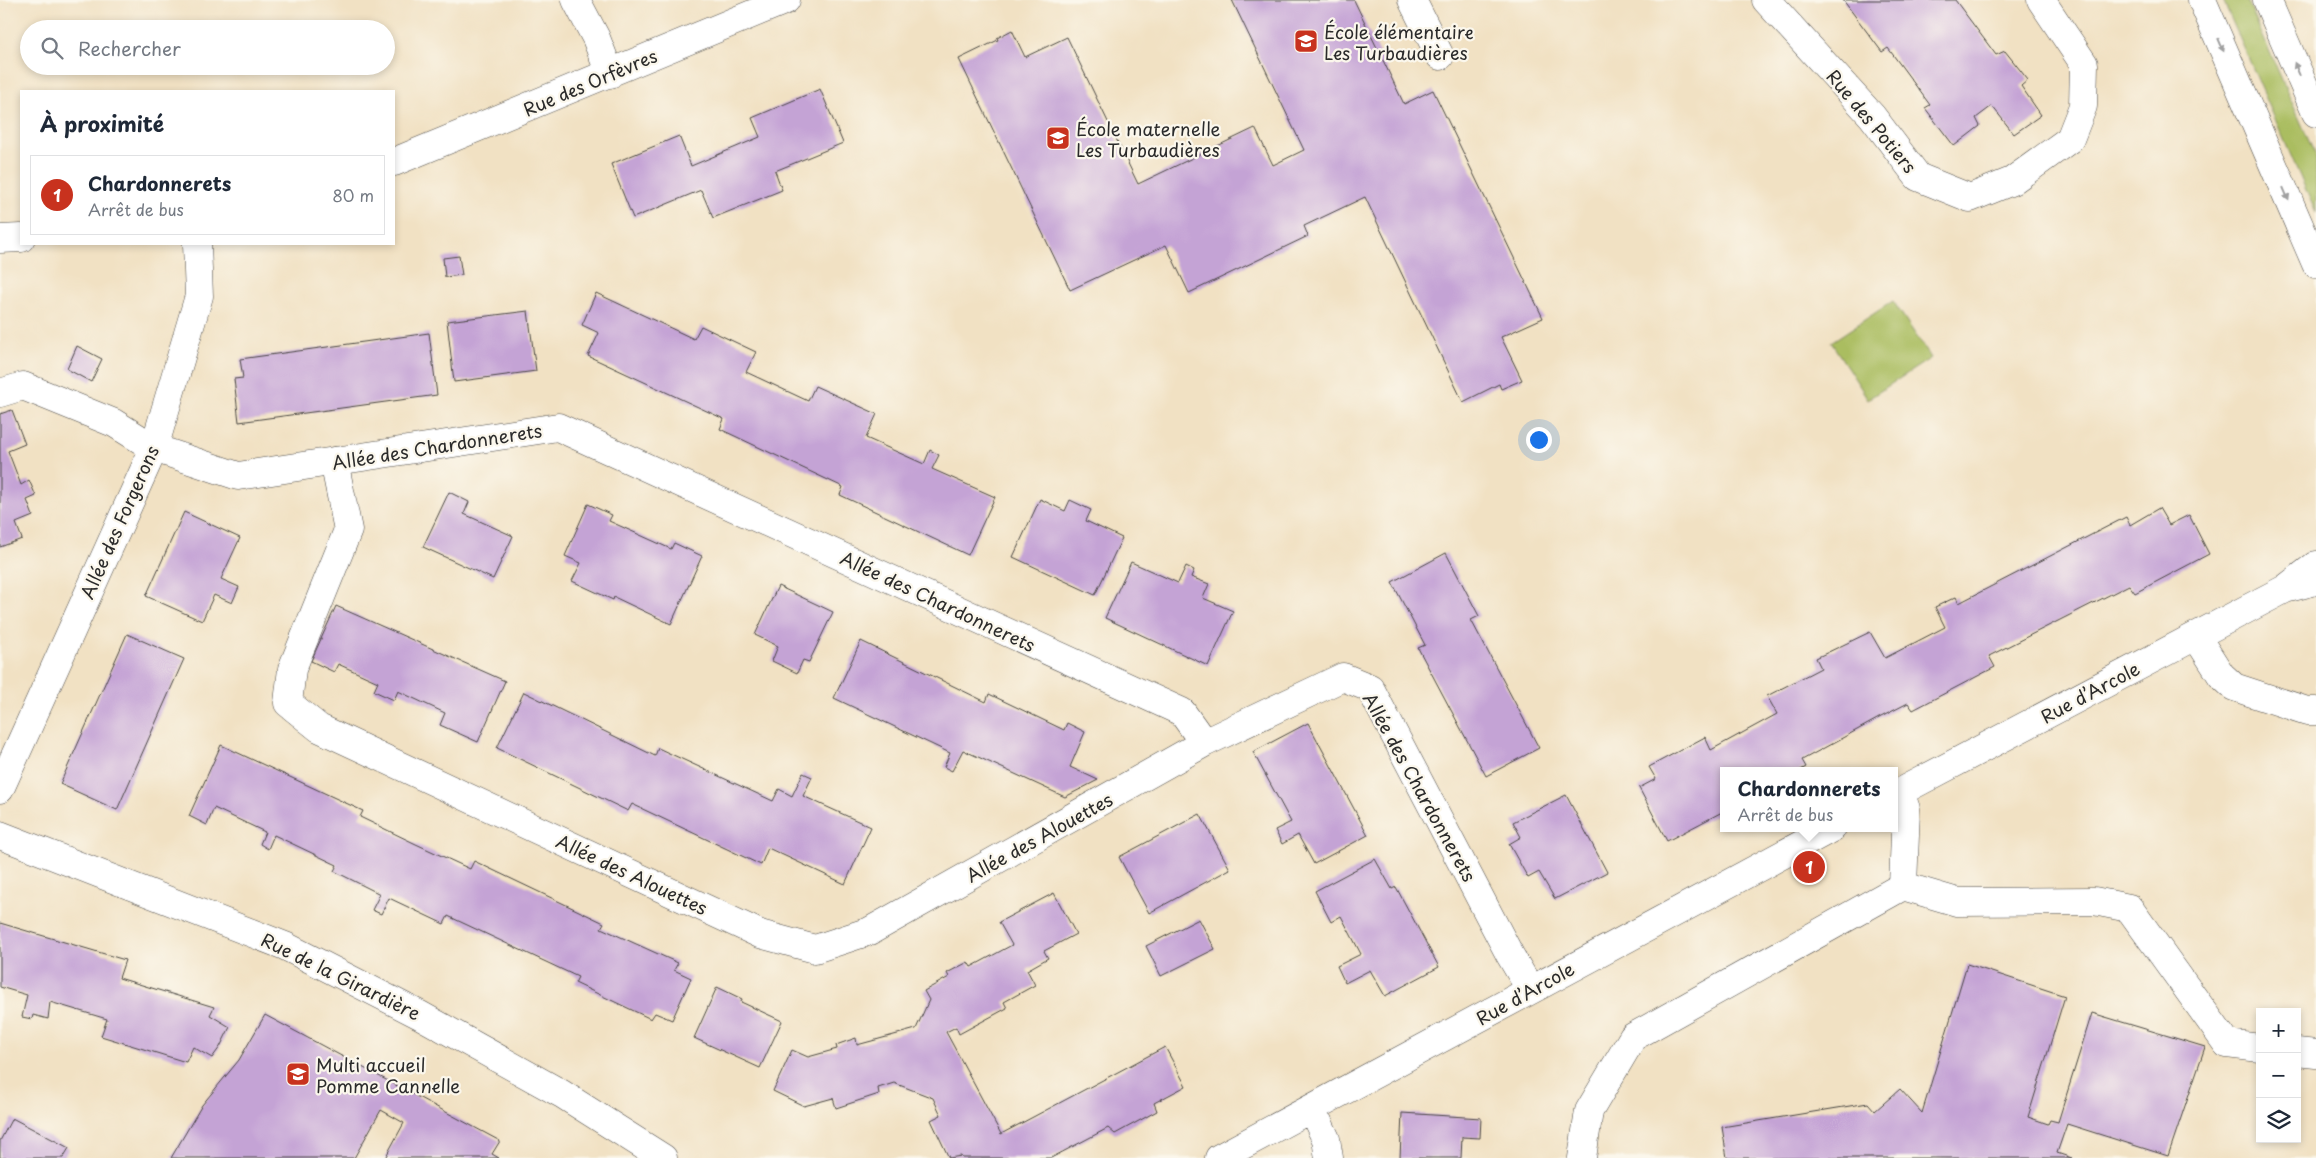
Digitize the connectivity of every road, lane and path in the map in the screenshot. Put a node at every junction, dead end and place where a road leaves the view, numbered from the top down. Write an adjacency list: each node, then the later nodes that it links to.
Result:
1 (576, 0): 9 (street)
2 (786, 0): 9 (street, Rue des Orfèvres)
3 (1412, 0): 8 (street)
4 (1766, 0): 5 (street, Rue des Potiers)
5 (2040, 0)
6 (2202, 0): 15 (street, one-way to 15)
7 (2267, 0): 10 (street, one-way to 7)
8 (1440, 56)
9 (610, 74): 11 (street, Rue des Orfèvres)
10 (2316, 114)
11 (395, 162)
12 (20, 238): 13 (street)
13 (0, 239)
14 (197, 245): 17 (street, Allée des Forgerons)
15 (2316, 264)
16 (0, 393): 17 (street, Allée des Chardonnerets)
17 (154, 448): 18 (street, Allée des Chardonnerets); 25 (street, Allée des Forgerons)
18 (334, 461): 24 (street, Allée des Chardonnerets); 24 (street, Allée des Alouettes)
19 (2316, 566): 21 (street, Rue d’Arcole)
20 (2316, 580): 21 (street, Rue d’Arcole)
21 (2285, 589): 22 (street, Rue d’Arcole)
22 (2196, 636): 23 (street); 26 (street, Rue d’Arcole)
23 (2316, 711)
24 (1204, 744): 31 (street, Allée des Chardonnerets)
25 (0, 789)
26 (1898, 792)
27 (1898, 795): 30 (street)
28 (1824, 832): 31 (street, Rue d’Arcole)
29 (0, 835): 36 (street, Rue de la Girardière)
30 (1903, 886): 32 (street); 39 (street)
31 (1530, 989): 35 (street, Rue d’Arcole)
32 (2256, 1048)
33 (2301, 1052): 34 (street)
34 (2316, 1054)
35 (1312, 1109): 37 (street, Rue d’Arcole); 38 (street)
36 (663, 1158)
37 (1218, 1158)
38 (1329, 1158)
39 (1582, 1158)

